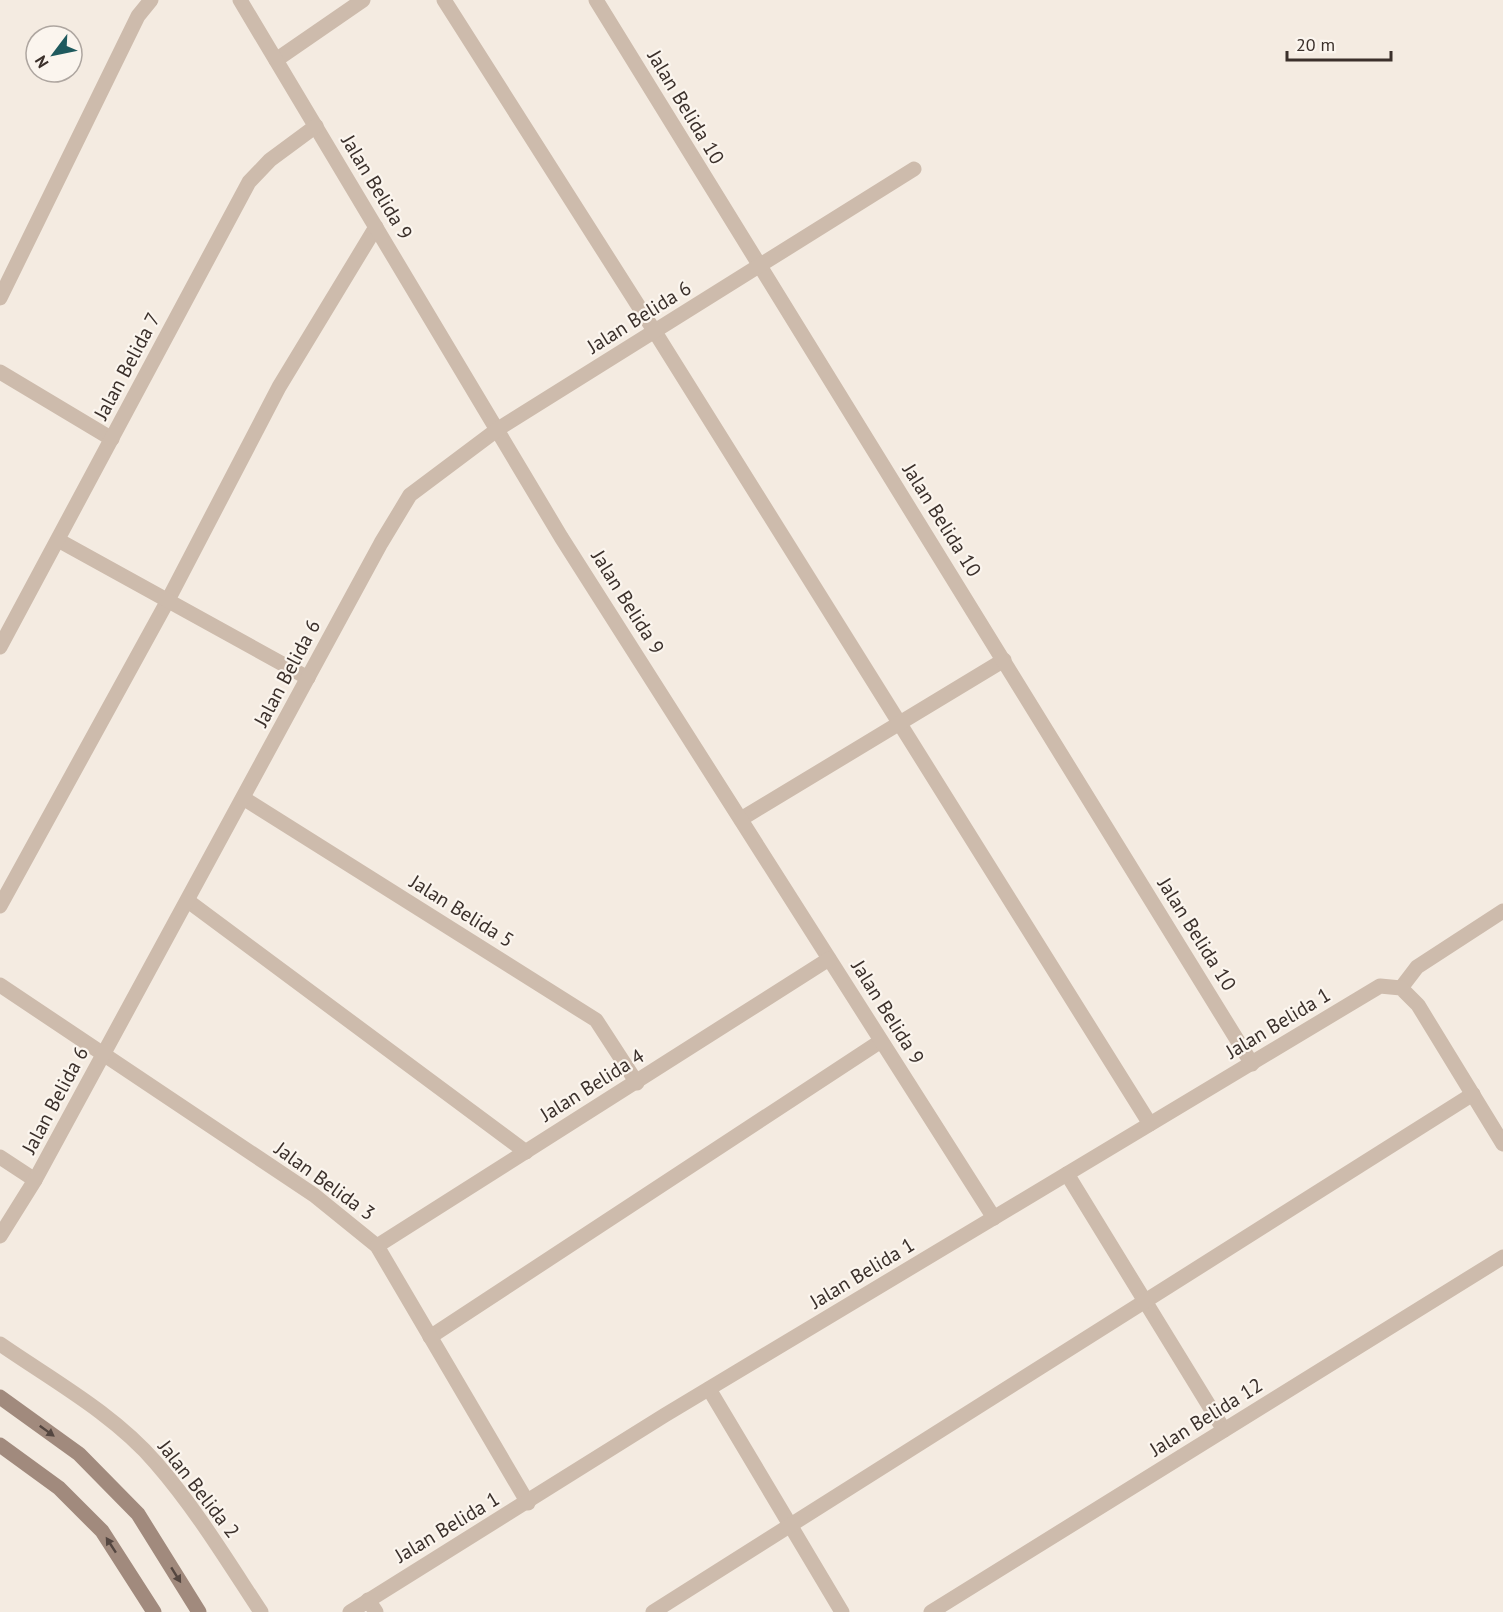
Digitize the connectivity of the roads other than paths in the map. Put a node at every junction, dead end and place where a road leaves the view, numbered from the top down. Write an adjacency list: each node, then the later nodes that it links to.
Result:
1 (151, 0): 11 (street)
2 (240, 0): 6 (street, Jalan Belida 9)
3 (363, 0): 6 (street)
4 (444, 0): 12 (street)
5 (596, 0): 10 (street, Jalan Belida 10)
6 (276, 60): 7 (street, Jalan Belida 9)
7 (316, 126): 9 (street, Jalan Belida 9); 15 (street, Jalan Belida 7)
8 (914, 169): 10 (street, Jalan Belida 6)
9 (376, 227): 14 (street, Jalan Belida 9); 17 (street)
10 (759, 266): 12 (street, Jalan Belida 6); 19 (street, Jalan Belida 10)
11 (0, 298)
12 (655, 332): 14 (street, Jalan Belida 6); 21 (street)
13 (0, 372): 15 (street)
14 (498, 429): 20 (street, Jalan Belida 6); 23 (street, Jalan Belida 9)
15 (112, 439): 16 (street, Jalan Belida 7)
16 (57, 540): 17 (street); 18 (street, Jalan Belida 7)
17 (167, 602): 20 (street); 25 (street)
18 (0, 647)
19 (1004, 660): 21 (street); 32 (street, Jalan Belida 10)
20 (308, 678): 22 (street, Jalan Belida 6)
21 (901, 723): 23 (street); 35 (street)
22 (243, 798): 24 (street, Jalan Belida 6); 33 (street, Jalan Belida 5)
23 (741, 819): 27 (street, Jalan Belida 9)
24 (188, 902): 31 (street, Jalan Belida 6); 37 (street)
25 (0, 906)
26 (1503, 911): 29 (street)
27 (829, 959): 30 (street, Jalan Belida 9); 33 (street, Jalan Belida 4)
28 (0, 985): 31 (street, Jalan Belida 3)
29 (1401, 988): 32 (street, Jalan Belida 1); 34 (street)
30 (881, 1041): 41 (street, Jalan Belida 9); 46 (street)
31 (103, 1055): 40 (street, Jalan Belida 6); 43 (street, Jalan Belida 3)
32 (1252, 1064): 35 (street, Jalan Belida 1)
33 (637, 1083): 37 (street, Jalan Belida 4)
34 (1473, 1094): 36 (street); 45 (street)
35 (1150, 1124): 39 (street, Jalan Belida 1)
36 (1503, 1144)
37 (526, 1152): 43 (street, Jalan Belida 4)
38 (0, 1156): 40 (street)
39 (1067, 1174): 41 (street, Jalan Belida 1); 45 (street)
40 (35, 1180): 42 (street, Jalan Belida 6)
41 (994, 1218): 48 (street, Jalan Belida 1)
42 (0, 1236)
43 (377, 1246): 46 (street, Jalan Belida 3)
44 (1503, 1257): 50 (street, Jalan Belida 12)
45 (1145, 1301): 50 (street); 53 (street)
46 (430, 1337): 52 (street, Jalan Belida 3)
47 (0, 1344): 57 (street, Jalan Belida 2)
48 (709, 1389): 52 (street, Jalan Belida 1); 53 (street)
49 (0, 1397): 56 (main road, one-way to 56)
50 (1224, 1430): 61 (street, Jalan Belida 12)
51 (0, 1445): 55 (main road, one-way to 51)
52 (528, 1503): 54 (street, Jalan Belida 1)
53 (790, 1525): 59 (street); 60 (street)
54 (372, 1606): 58 (street, Jalan Belida 1)
55 (154, 1612)
56 (199, 1612)
57 (261, 1612)
58 (350, 1612)
59 (653, 1612)
60 (842, 1612)
61 (931, 1612)

